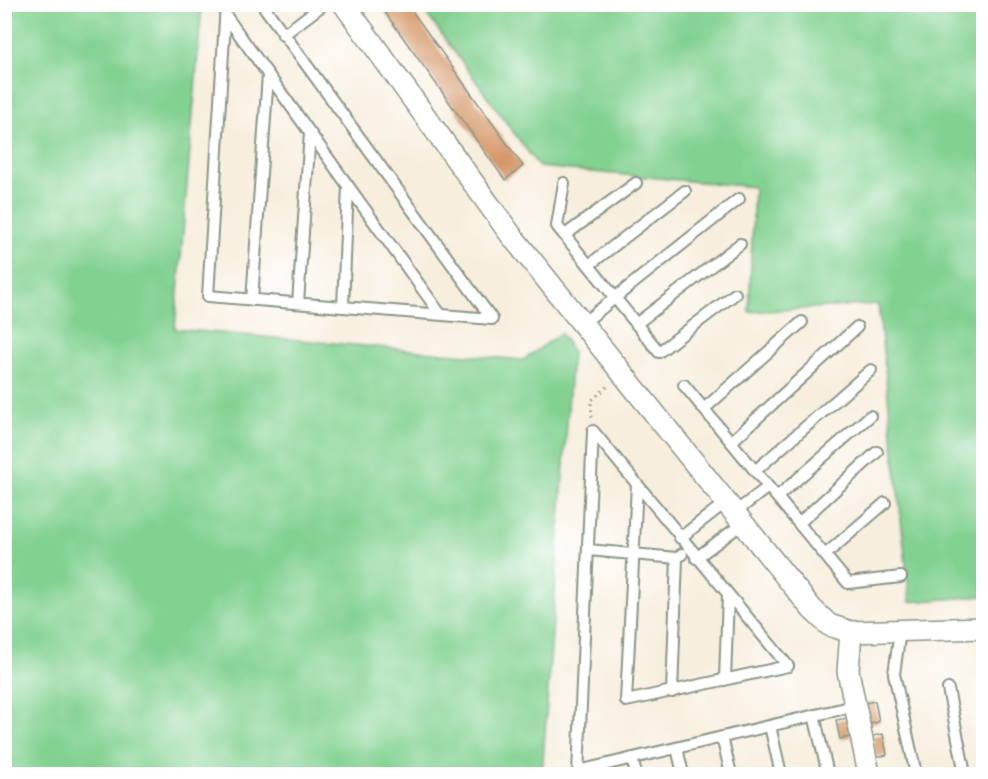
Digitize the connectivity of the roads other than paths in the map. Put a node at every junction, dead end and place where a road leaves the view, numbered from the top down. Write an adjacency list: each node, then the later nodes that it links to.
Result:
1 (226, 4): 5 (lane)
2 (262, 4): 6 (lane)
3 (324, 4): 6 (lane)
4 (344, 4): 24 (street)
5 (226, 16): 7 (lane); 19 (lane)
6 (282, 35): 22 (lane)
7 (268, 75): 8 (lane); 19 (lane)
8 (310, 133): 11 (lane); 20 (lane)
9 (564, 183): 14 (lane)
10 (636, 183): 14 (lane)
11 (348, 186): 21 (lane); 22 (lane)
12 (685, 191): 16 (lane)
13 (739, 199): 18 (lane)
14 (564, 236): 16 (lane)
15 (740, 244): 25 (lane)
16 (589, 265): 18 (lane)
17 (735, 294): 25 (lane)
18 (615, 297): 24 (lane); 25 (lane)
19 (252, 300): 20 (lane)
20 (298, 303): 21 (lane)
21 (343, 307): 22 (lane)
22 (441, 315)
23 (802, 322): 29 (lane)
24 (582, 324): 38 (street)
25 (636, 324)
26 (857, 327): 31 (lane)
27 (871, 370): 33 (lane)
28 (684, 385): 29 (lane)
29 (704, 409): 31 (lane)
30 (870, 416): 36 (lane)
31 (731, 442): 33 (lane)
32 (877, 452): 39 (lane)
33 (755, 471): 35 (lane)
34 (637, 484): 40 (lane); 41 (lane); 43 (lane)
35 (768, 487): 36 (lane); 38 (lane)
36 (777, 497): 39 (lane)
37 (885, 503): 44 (lane)
38 (734, 513): 40 (lane); 42 (lane); 50 (street)
39 (799, 523): 44 (lane)
40 (680, 538): 42 (lane)
41 (588, 550): 43 (lane); 60 (lane)
42 (693, 554): 45 (lane); 47 (lane)
43 (633, 555): 45 (lane); 53 (lane)
44 (825, 555): 46 (lane)
45 (677, 558): 53 (lane)
46 (901, 577)
47 (728, 595): 51 (lane); 51 (lane)
48 (984, 628): 49 (street)
49 (900, 631): 50 (street); 67 (lane)
50 (851, 632): 54 (street)
51 (725, 680): 53 (lane)
52 (948, 689): 68 (lane)
53 (672, 692)
54 (854, 706): 55 (lane); 66 (street)
55 (814, 716): 56 (lane); 65 (lane)
56 (770, 726): 57 (lane); 64 (lane)
57 (722, 737): 58 (lane); 63 (lane)
58 (677, 748): 59 (lane); 62 (lane)
59 (632, 758): 60 (lane); 61 (lane)
60 (578, 773)
61 (636, 774)
62 (683, 774)
63 (731, 774)
64 (781, 774)
65 (828, 774)
66 (869, 774)
67 (916, 774)
68 (965, 774)

